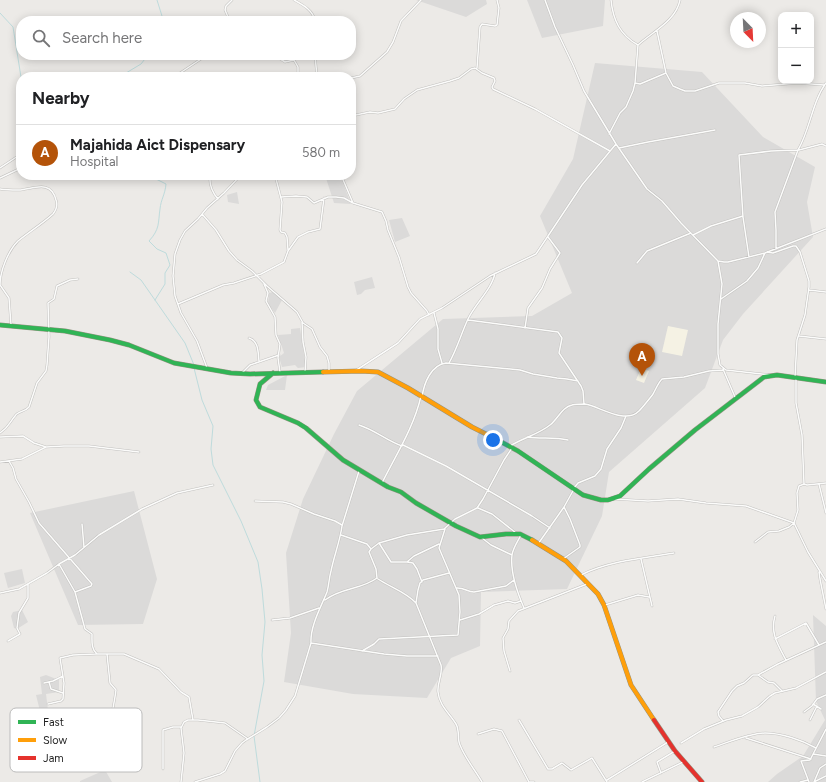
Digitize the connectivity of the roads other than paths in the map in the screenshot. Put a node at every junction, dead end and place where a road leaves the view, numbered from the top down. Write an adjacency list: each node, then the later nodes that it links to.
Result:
1 (232, 0): 8 (street)
2 (294, 0): 9 (street)
3 (421, 0): 22 (street)
4 (497, 0): 17 (street)
5 (545, 0): 27 (street)
6 (611, 0): 11 (street)
7 (680, 0): 10 (street)
8 (228, 16)
9 (314, 16)
10 (657, 31): 11 (street); 21 (street)
11 (638, 45): 23 (street)
12 (200, 60): 18 (street)
13 (282, 60): 15 (street)
14 (294, 60): 19 (street)
15 (294, 60)
16 (315, 60): 20 (street)
17 (476, 68): 25 (street); 32 (street)
18 (182, 72)
19 (298, 72)
20 (317, 72)
21 (666, 74): 23 (street); 24 (street)
22 (356, 77)
23 (635, 84): 27 (street)
24 (825, 84): 31 (street)
25 (356, 115)
26 (715, 130): 30 (street)
27 (610, 134): 28 (street)
28 (616, 144): 30 (street); 32 (street)
29 (826, 146): 31 (street)
30 (619, 148): 49 (street)
31 (798, 150): 47 (street); 51 (street)
32 (610, 151): 50 (street)
33 (16, 157): 34 (street)
34 (0, 168)
35 (16, 172): 36 (street)
36 (0, 178)
37 (210, 180): 44 (street)
38 (236, 180): 44 (street)
39 (277, 180): 42 (street)
40 (343, 180): 45 (street)
41 (0, 189): 70 (street)
42 (281, 197): 43 (street); 52 (street)
43 (324, 198): 45 (street); 52 (street)
44 (218, 199): 46 (street)
45 (353, 203): 66 (street)
46 (202, 214): 58 (street); 64 (street)
47 (742, 216): 49 (street); 54 (street)
48 (826, 229): 51 (street)
49 (692, 234): 55 (street); 56 (street)
50 (548, 237): 57 (street); 71 (street)
51 (776, 249): 53 (street)
52 (288, 250): 58 (street)
53 (766, 253): 54 (street); 61 (street); 63 (street)
54 (749, 257): 55 (street)
55 (718, 261): 63 (street)
56 (638, 263)
57 (495, 273): 65 (street); 67 (street)
58 (256, 275): 60 (street); 64 (street)
59 (78, 278): 72 (street)
60 (264, 284): 68 (street); 76 (street)
61 (809, 290): 62 (street); 73 (street)
62 (826, 292)
63 (720, 300): 81 (street)
64 (178, 304): 80 (street)
65 (434, 313): 66 (street); 78 (street)
66 (429, 315): 83 (street)
67 (468, 320): 71 (street); 79 (street)
68 (302, 322): 82 (street); 86 (street)
69 (0, 325): 70 (street)
70 (11, 325): 72 (street)
71 (525, 328): 90 (street)
72 (49, 330): 80 (street); 97 (street)
73 (799, 336): 75 (street); 89 (street)
74 (250, 338): 77 (street)
75 (826, 339)
76 (279, 355): 77 (street); 85 (street)
77 (259, 362): 87 (street)
78 (442, 363): 79 (street); 92 (street)
79 (449, 363): 90 (street)
80 (207, 368): 87 (street)
81 (723, 369): 88 (street); 93 (street); 95 (street)
82 (329, 371): 83 (street); 86 (street)
83 (355, 371): 92 (street)
84 (273, 372): 85 (street); 87 (street); 107 (street)
85 (280, 372): 86 (street)
86 (305, 372)
87 (242, 374)
88 (772, 376): 89 (street); 93 (street)
89 (795, 378): 91 (street); 110 (street)
90 (578, 381): 94 (street)
91 (826, 382)
92 (421, 396): 101 (street); 103 (street)
93 (736, 398): 115 (street)
94 (584, 404): 95 (street); 98 (street)
95 (626, 416): 113 (street)
96 (359, 425): 101 (street)
97 (0, 433)
98 (527, 436): 100 (street); 103 (street)
99 (0, 437): 102 (street)
100 (568, 440)
101 (403, 446): 108 (street); 114 (street)
102 (46, 447): 104 (street); 105 (street)
103 (511, 448): 113 (street); 114 (street)
104 (139, 452)
105 (9, 461): 106 (street); 138 (street)
106 (0, 462)
107 (359, 470): 108 (street); 123 (street)
108 (382, 483): 120 (street)
109 (826, 483): 111 (street)
110 (804, 484): 111 (street); 121 (street)
111 (819, 484): 119 (street)
112 (213, 485): 134 (street)
113 (573, 489): 115 (street); 117 (street)
114 (488, 490): 118 (street); 125 (street)
115 (612, 498): 121 (street)
116 (255, 501): 123 (street)
117 (564, 507): 125 (street); 139 (street)
118 (477, 508): 120 (street); 126 (street)
119 (826, 513)
120 (450, 522): 124 (street); 129 (street)
121 (794, 523): 130 (street); 143 (street)
122 (82, 524): 134 (street)
123 (342, 526): 127 (street)
124 (445, 528): 131 (street); 132 (street)
125 (550, 528): 133 (street)
126 (516, 534): 128 (street); 129 (street)
127 (341, 535): 135 (street); 156 (street)
128 (521, 535): 133 (street); 137 (street)
129 (481, 537): 137 (street)
130 (755, 542)
131 (380, 543): 135 (street); 141 (street)
132 (439, 544): 141 (street); 144 (street)
133 (538, 544): 139 (street)
134 (84, 548): 138 (street)
135 (371, 549): 146 (street)
136 (674, 553): 140 (street)
137 (512, 555): 147 (street)
138 (69, 558): 142 (street); 153 (street)
139 (563, 559): 145 (street)
140 (641, 559): 145 (street); 155 (street)
141 (407, 562): 148 (street)
142 (59, 564): 150 (street); 153 (street)
143 (820, 572): 149 (street); 163 (street)
144 (449, 573): 148 (street); 152 (street)
145 (581, 575): 151 (street)
146 (377, 578): 156 (street); 158 (street)
147 (514, 580): 152 (street); 157 (street)
148 (422, 582): 158 (street)
149 (826, 582)
150 (28, 583): 154 (street); 169 (street)
151 (589, 583): 159 (street); 162 (street)
152 (456, 588): 166 (street)
153 (75, 592): 174 (street)
154 (0, 593)
155 (649, 596): 159 (street); 160 (street)
156 (323, 601): 161 (street)
157 (521, 601): 162 (street); 166 (street)
158 (416, 603): 167 (street)
159 (604, 605): 202 (street)
160 (652, 606)
161 (319, 608): 165 (street); 171 (street)
162 (524, 608): 178 (street)
163 (826, 609)
164 (775, 616): 168 (street)
165 (272, 620)
166 (460, 620): 167 (street)
167 (431, 636): 173 (street); 176 (street)
168 (775, 639): 172 (street); 177 (street)
169 (8, 641)
170 (826, 642): 172 (street)
171 (311, 643): 173 (street); 201 (street)
172 (819, 645): 177 (street)
173 (362, 651): 176 (street)
174 (97, 654): 175 (street); 181 (street)
175 (107, 654): 190 (street); 193 (street)
176 (438, 656): 219 (street)
177 (786, 660): 180 (street)
178 (510, 671)
179 (826, 672): 184 (street)
180 (758, 675): 184 (street); 196 (street)
181 (63, 676): 182 (street); 185 (street)
182 (49, 682): 183 (street); 185 (street)
183 (44, 683)
184 (782, 691): 196 (street)
185 (63, 693): 187 (street)
186 (826, 695): 188 (street)
187 (48, 704)
188 (813, 704): 189 (street); 192 (street)
189 (817, 706): 191 (street); 195 (street)
190 (114, 708)
191 (821, 709)
192 (804, 712)
193 (193, 720): 197 (street); 201 (street)
194 (519, 720): 215 (street)
195 (810, 720)
196 (723, 721): 203 (street)
197 (181, 727): 212 (street); 217 (street)
198 (826, 728): 205 (street)
199 (478, 734): 220 (street)
200 (745, 738): 204 (street); 205 (street); 209 (street)
201 (248, 739): 218 (street)
202 (668, 742): 206 (street); 215 (street)
203 (681, 743)
204 (714, 747)
205 (816, 748): 207 (street)
206 (674, 751): 210 (street); 213 (street)
207 (813, 754): 208 (street); 209 (street)
208 (826, 756)
209 (810, 759): 216 (street)
210 (684, 762): 213 (street); 223 (street)
211 (826, 764): 225 (street)
212 (164, 769)
213 (662, 773): 222 (street)
214 (826, 776): 225 (street)
215 (607, 781)
216 (809, 781): 224 (street)
217 (181, 782)
218 (196, 782)
219 (482, 782)
220 (530, 782): 221 (street)
221 (534, 782)
222 (642, 782)
223 (702, 782)
224 (800, 782)
225 (814, 782)

